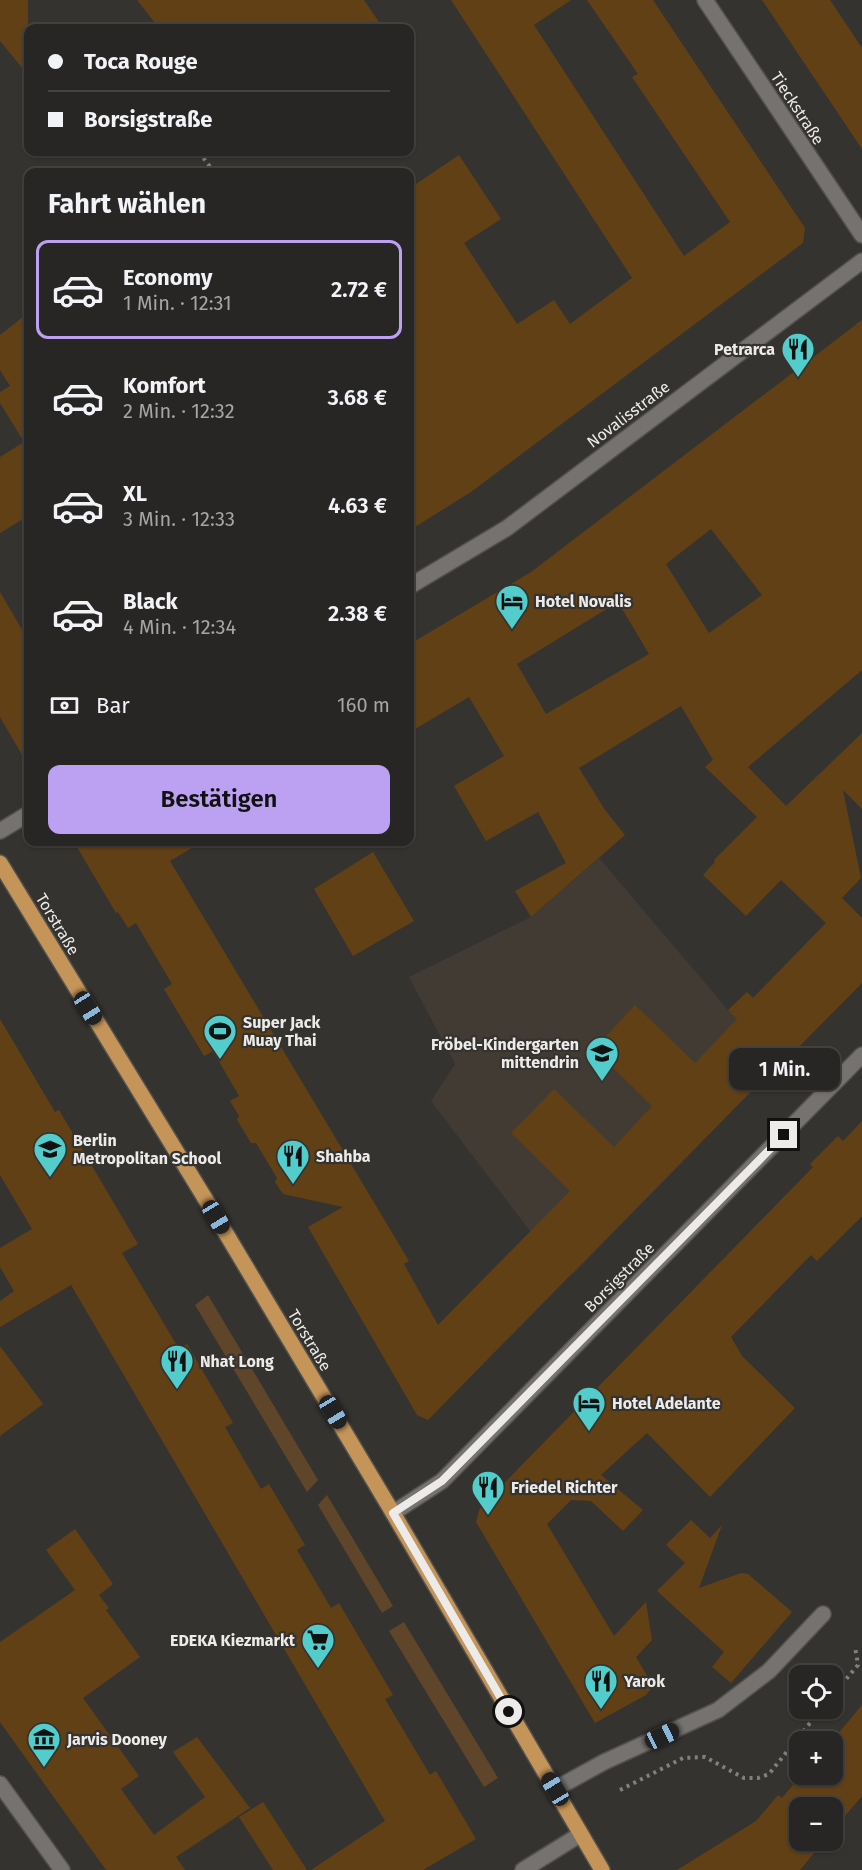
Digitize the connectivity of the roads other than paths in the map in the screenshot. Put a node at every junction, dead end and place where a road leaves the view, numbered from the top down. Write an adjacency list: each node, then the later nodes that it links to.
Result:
1 (705, 0): 2 (street, Tieckstraße)
2 (862, 235)
3 (862, 261): 4 (street, Novalisstraße)
4 (414, 584)
5 (24, 816): 6 (street)
6 (0, 831)
7 (0, 863): 9 (main road, Torstraße)
8 (862, 1055): 9 (street, Borsigstraße)
9 (393, 1513): 12 (main road, Torstraße)
10 (823, 1614): 12 (street)
11 (0, 1784): 14 (street)
12 (555, 1789): 13 (main road, Torstraße)
13 (580, 1834): 15 (street); 16 (main road, Torstraße)
14 (62, 1870)
15 (523, 1870)
16 (602, 1870)

